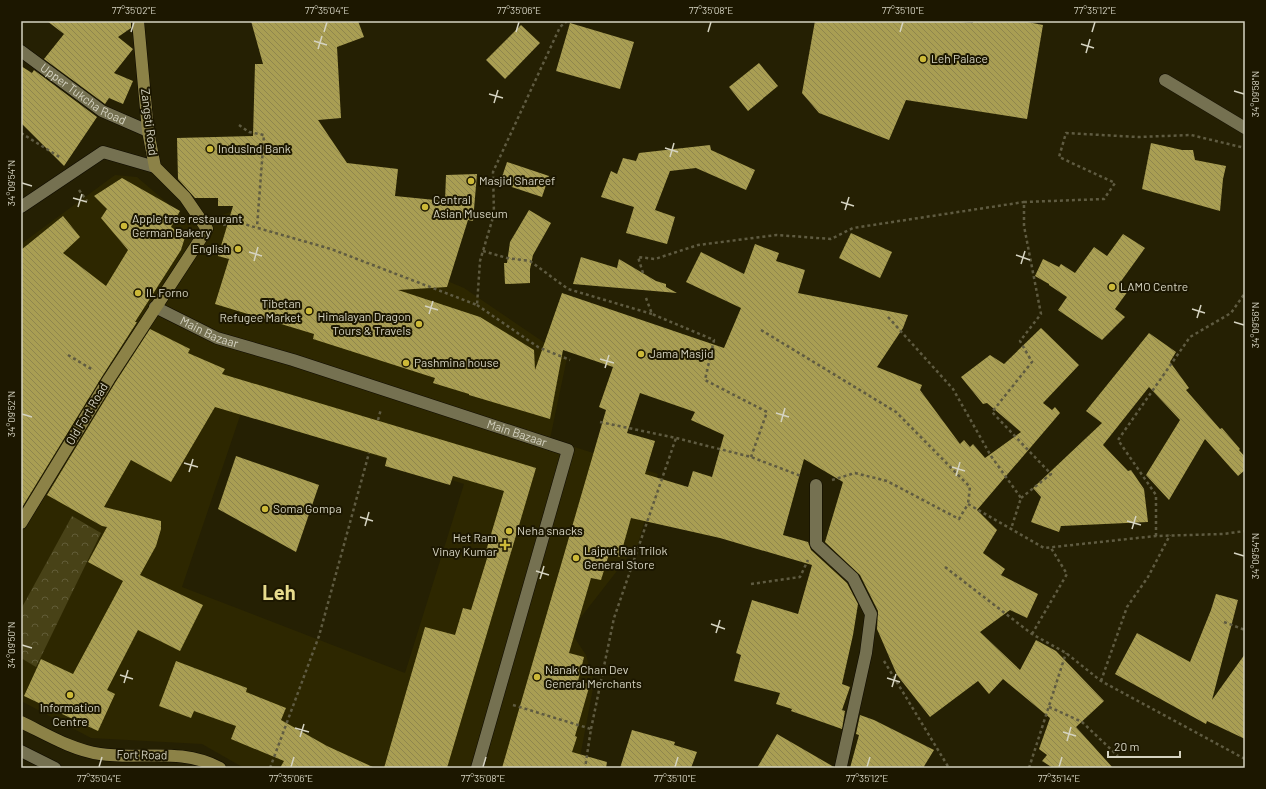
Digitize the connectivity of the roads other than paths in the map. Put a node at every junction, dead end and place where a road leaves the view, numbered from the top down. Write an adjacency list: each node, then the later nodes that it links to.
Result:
1 (138, 21): 5 (main road, Zangsti Road)
2 (21, 51): 5 (street, Upper Tukcha Road)
3 (1165, 80): 4 (street)
4 (1245, 128)
5 (148, 131): 6 (main road, Zangsti Road)
6 (155, 166): 7 (street, Zangsti Road); 8 (main road, Old Fort Road)
7 (21, 208)
8 (155, 307): 10 (main road, Old Fort Road); 15 (street, Main Bazaar)
9 (816, 485): 16 (street)
10 (21, 523)
11 (21, 722): 14 (main road, Fort Road)
12 (21, 751): 13 (street)
13 (55, 768)
14 (220, 768)
15 (477, 768)
16 (841, 768)

